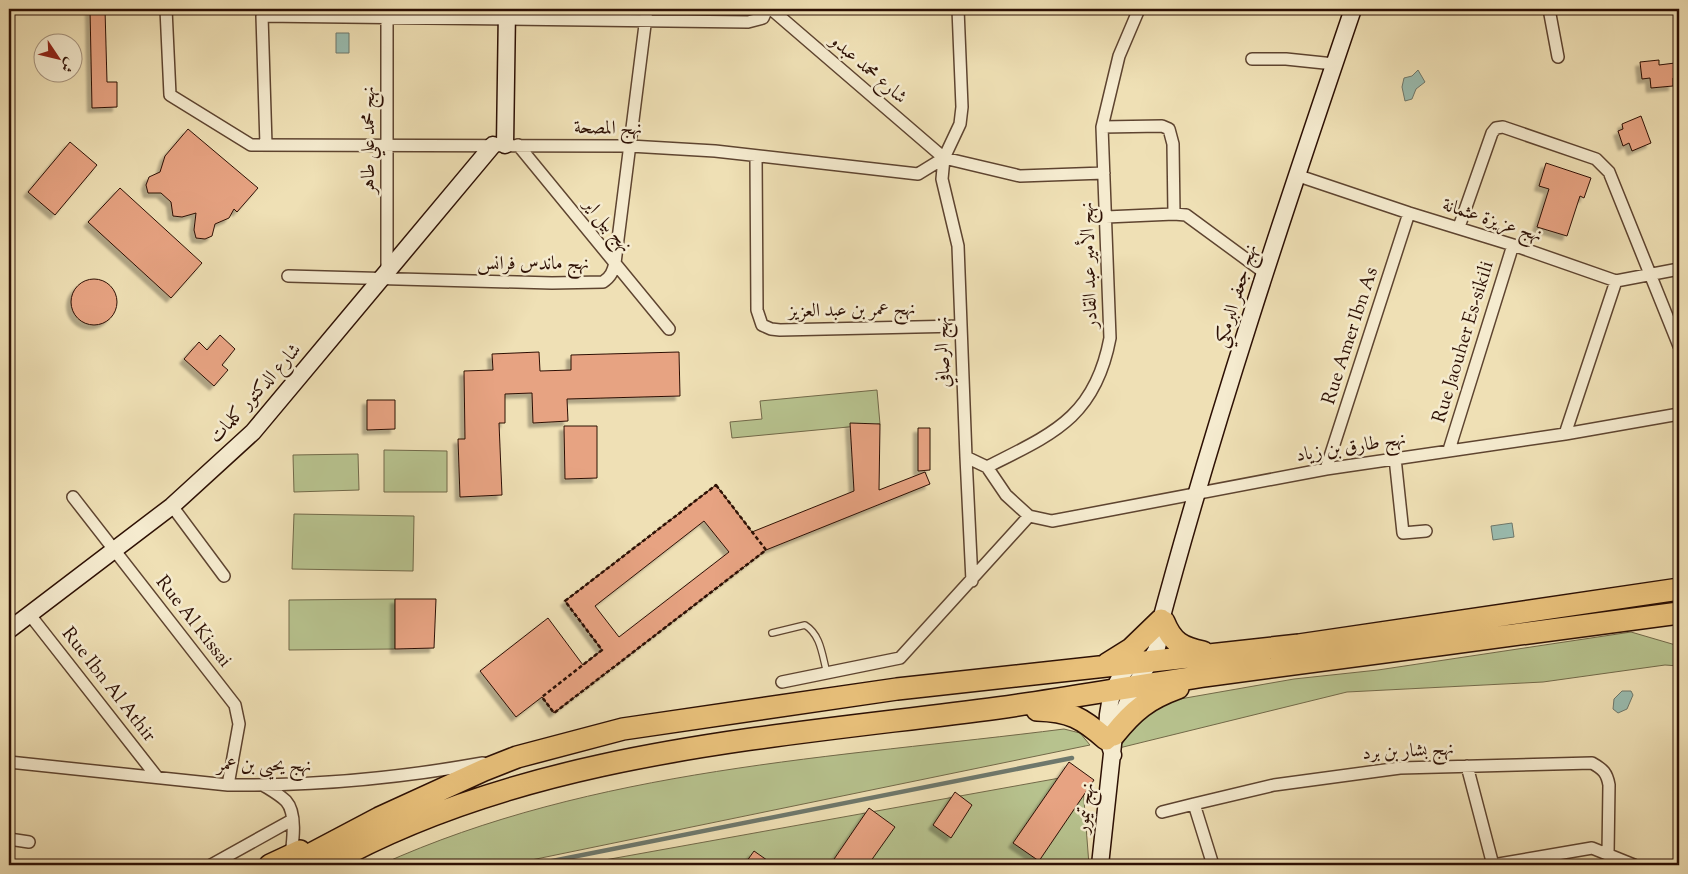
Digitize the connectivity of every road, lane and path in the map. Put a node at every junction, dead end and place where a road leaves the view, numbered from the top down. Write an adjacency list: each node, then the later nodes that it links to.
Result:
1 (166, 9): 15 (street, نهج المصحة)
2 (769, 9): 10 (street); 20 (street, شارع محمد عبدو)
3 (958, 9): 20 (street)
4 (1139, 9): 14 (street, نهج الأمير عبد القادر)
5 (1353, 9): 13 (street, نهج جعفر البرمكي)
6 (1549, 9): 11 (street)
7 (278, 12): 8 (street); 15 (street)
8 (387, 12): 9 (street); 16 (street, نهج محمد علي طاهر)
9 (506, 13): 10 (street); 17 (street)
10 (646, 14): 18 (street, نهج ماندس فرانس)
11 (1558, 57)
12 (1252, 59): 13 (street)
13 (1334, 64): 22 (street, نهج جعفر البرمكي)
14 (1102, 127): 21 (street, نهج الأمير عبد القادر); 24 (street)
15 (266, 145): 16 (street, نهج المصحة)
16 (387, 145): 17 (street, نهج المصحة); 31 (street, نهج محمد علي طاهر)
17 (505, 145): 18 (street, نهج المصحة); 28 (street, نهج بيل اير); 31 (street, شارع الدكتور كلمات)
18 (630, 146): 19 (street, نهج المصحة); 28 (street, نهج ماندس فرانس)
19 (756, 156): 20 (street, نهج المصحة); 35 (street, نهج عمر بن عبد العزيز)
20 (944, 158): 21 (street); 35 (street, نهج الرصافي)
21 (1104, 173): 25 (street, نهج الأمير عبد القادر)
22 (1296, 175): 23 (street, نهج عزيزة عثمانة); 30 (street, نهج جعفر البرمكي)
23 (1409, 213): 26 (street, نهج عزيزة عثمانة); 44 (street, Rue Amer Ibn As)
24 (1174, 214): 25 (street); 30 (street)
25 (1106, 218): 43 (street, نهج الأمير عبد القادر)
26 (1459, 228): 27 (street, نهج عزيزة عثمانة); 33 (street)
27 (1514, 245): 34 (street, نهج عزيزة عثمانة); 40 (street, Rue Jaouher Es-sikili)
28 (615, 263): 31 (street, نهج ماندس فرانس); 36 (street, نهج بيل اير)
29 (1679, 269): 33 (street, نهج عزيزة عثمانة)
30 (1265, 273): 46 (street, نهج جعفر البرمكي)
31 (384, 275): 32 (street); 48 (street, شارع الدكتور كلمات)
32 (288, 276)
33 (1651, 276): 34 (street, نهج عزيزة عثمانة); 37 (street)
34 (1616, 281): 39 (street)
35 (960, 326): 41 (street, نهج الرصافي)
36 (669, 329)
37 (1679, 346)
38 (1679, 414): 39 (street, نهج طارق بن زياد)
39 (1565, 434): 40 (street, نهج طارق بن زياد)
40 (1449, 450): 42 (street, نهج طارق بن زياد)
41 (966, 458): 43 (street); 53 (street, نهج الرصافي)
42 (1395, 458): 44 (street, نهج طارق بن زياد); 50 (street)
43 (987, 467): 49 (street)
44 (1326, 469): 46 (street, نهج طارق بن زياد)
45 (716, 485): 45 (path)
46 (1196, 493): 49 (street, نهج طارق بن زياد); 57 (street, نهج جعفر البرمكي)
47 (73, 497): 51 (street, Rue Al Kissai)
48 (172, 506): 51 (street, شارع الدكتور كلمات); 52 (street)
49 (1030, 516): 53 (street)
50 (1426, 531)
51 (114, 550): 56 (street, شارع الدكتور كلمات); 73 (street, Rue Al Kissai)
52 (224, 576)
53 (972, 580): 62 (street)
54 (1679, 589): 60 (highway)
55 (1679, 613): 64 (highway)
56 (30, 615): 58 (street, شارع الدكتور كلمات); 72 (street, Rue Ibn Al Athir)
57 (1162, 621): 61 (highway); 63 (highway); 63 (street, نهج جعفر البرمكي)
58 (9, 630)
59 (772, 633): 62 (lane)
60 (1299, 645): 61 (highway); 63 (highway)
61 (1215, 654): 63 (highway)
62 (827, 673): 65 (street)
63 (1128, 673): 64 (highway); 66 (highway); 67 (highway); 68 (street, نهج تيمور); 68 (street); 69 (highway)
64 (1209, 676): 68 (highway)
65 (782, 682)
66 (997, 708): 67 (highway); 68 (highway)
67 (935, 715): 76 (highway)
68 (1111, 743): 87 (street, نهج تيمور)
69 (517, 757): 74 (street, نهج يحيى بن عمر); 82 (highway)
70 (9, 762): 72 (street, نهج يحيى بن عمر)
71 (1466, 766): 75 (street, نهج بشار بن برد); 81 (street, نهج بشار بن برد); 89 (street)
72 (157, 777): 73 (street, نهج يحيى بن عمر)
73 (228, 785): 74 (street, نهج يحيى بن عمر)
74 (263, 785): 78 (street)
75 (1194, 804): 77 (street, نهج بشار بن برد); 88 (street)
76 (462, 806): 85 (highway); 86 (highway)
77 (1162, 812)
78 (292, 820): 82 (street); 83 (street)
79 (9, 839): 80 (street)
80 (29, 842)
81 (1608, 854): 89 (street); 90 (street)
82 (290, 860): 84 (highway)
83 (211, 865)
84 (270, 865)
85 (326, 865)
86 (344, 865)
87 (1100, 865)
88 (1213, 865)
89 (1493, 865)
90 (1634, 865)

